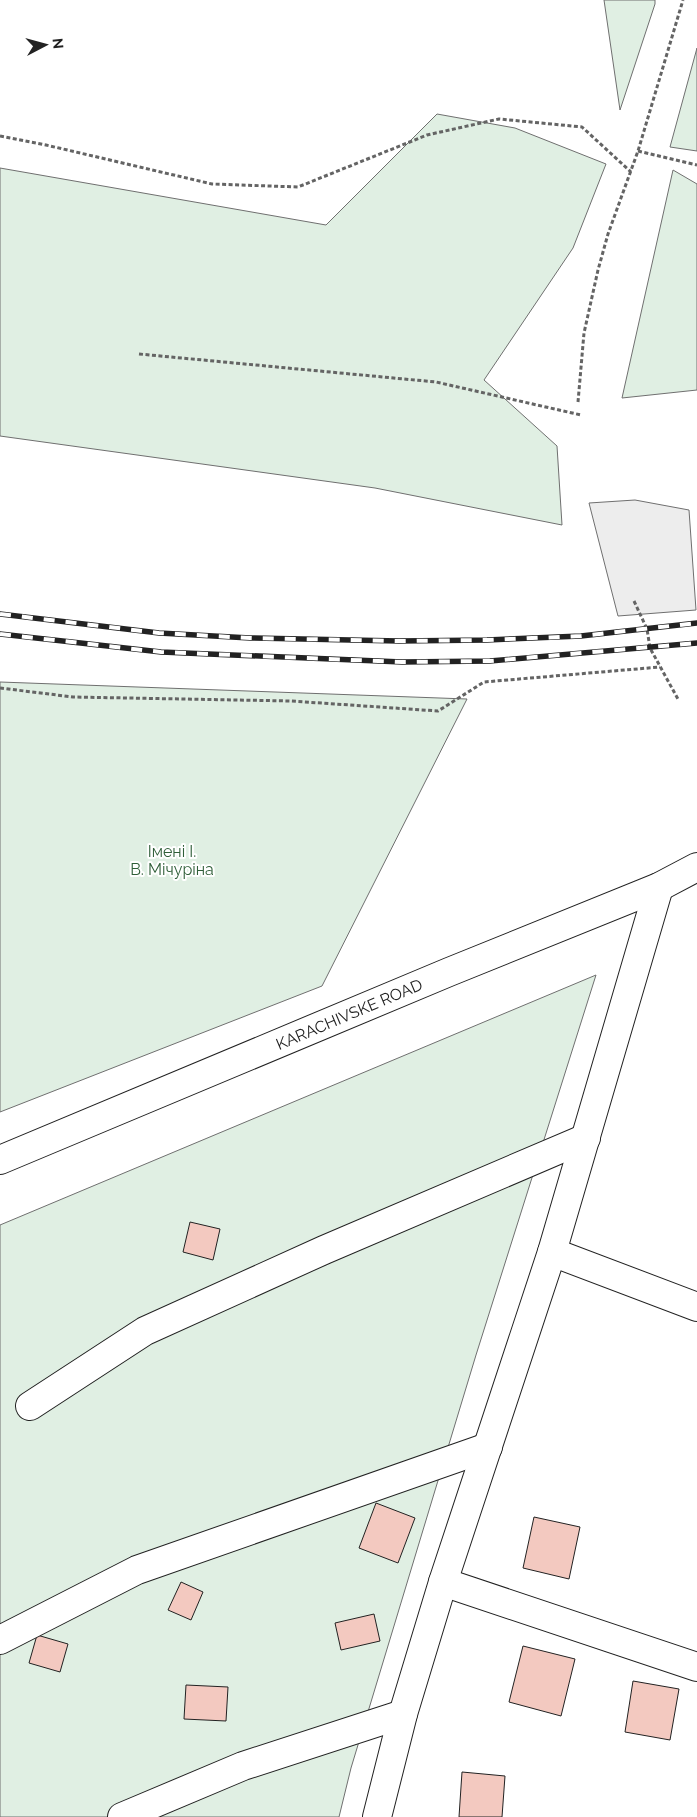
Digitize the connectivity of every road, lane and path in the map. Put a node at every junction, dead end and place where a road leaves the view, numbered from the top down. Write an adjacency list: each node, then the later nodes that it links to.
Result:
1 (683, 0): 3 (path)
2 (0, 136): 5 (path)
3 (638, 151): 4 (path); 5 (path)
4 (697, 165)
5 (631, 172): 7 (path)
6 (140, 354): 8 (path)
7 (578, 402)
8 (581, 415)
9 (634, 601): 10 (path)
10 (660, 667): 11 (path); 12 (path)
11 (0, 688)
12 (679, 701)
13 (697, 867): 14 (street, KARACHIVSKE ROAD)
14 (659, 887): 15 (street); 16 (street, KARACHIVSKE ROAD)
15 (586, 1138): 17 (street); 19 (street)
16 (0, 1160)
17 (552, 1252): 18 (street); 20 (street)
18 (697, 1307)
19 (30, 1406)
20 (488, 1447): 21 (street); 22 (street)
21 (442, 1582): 23 (street); 24 (street)
22 (0, 1640)
23 (697, 1667)
24 (403, 1714): 25 (street); 26 (street)
25 (122, 1817)
26 (377, 1817)

